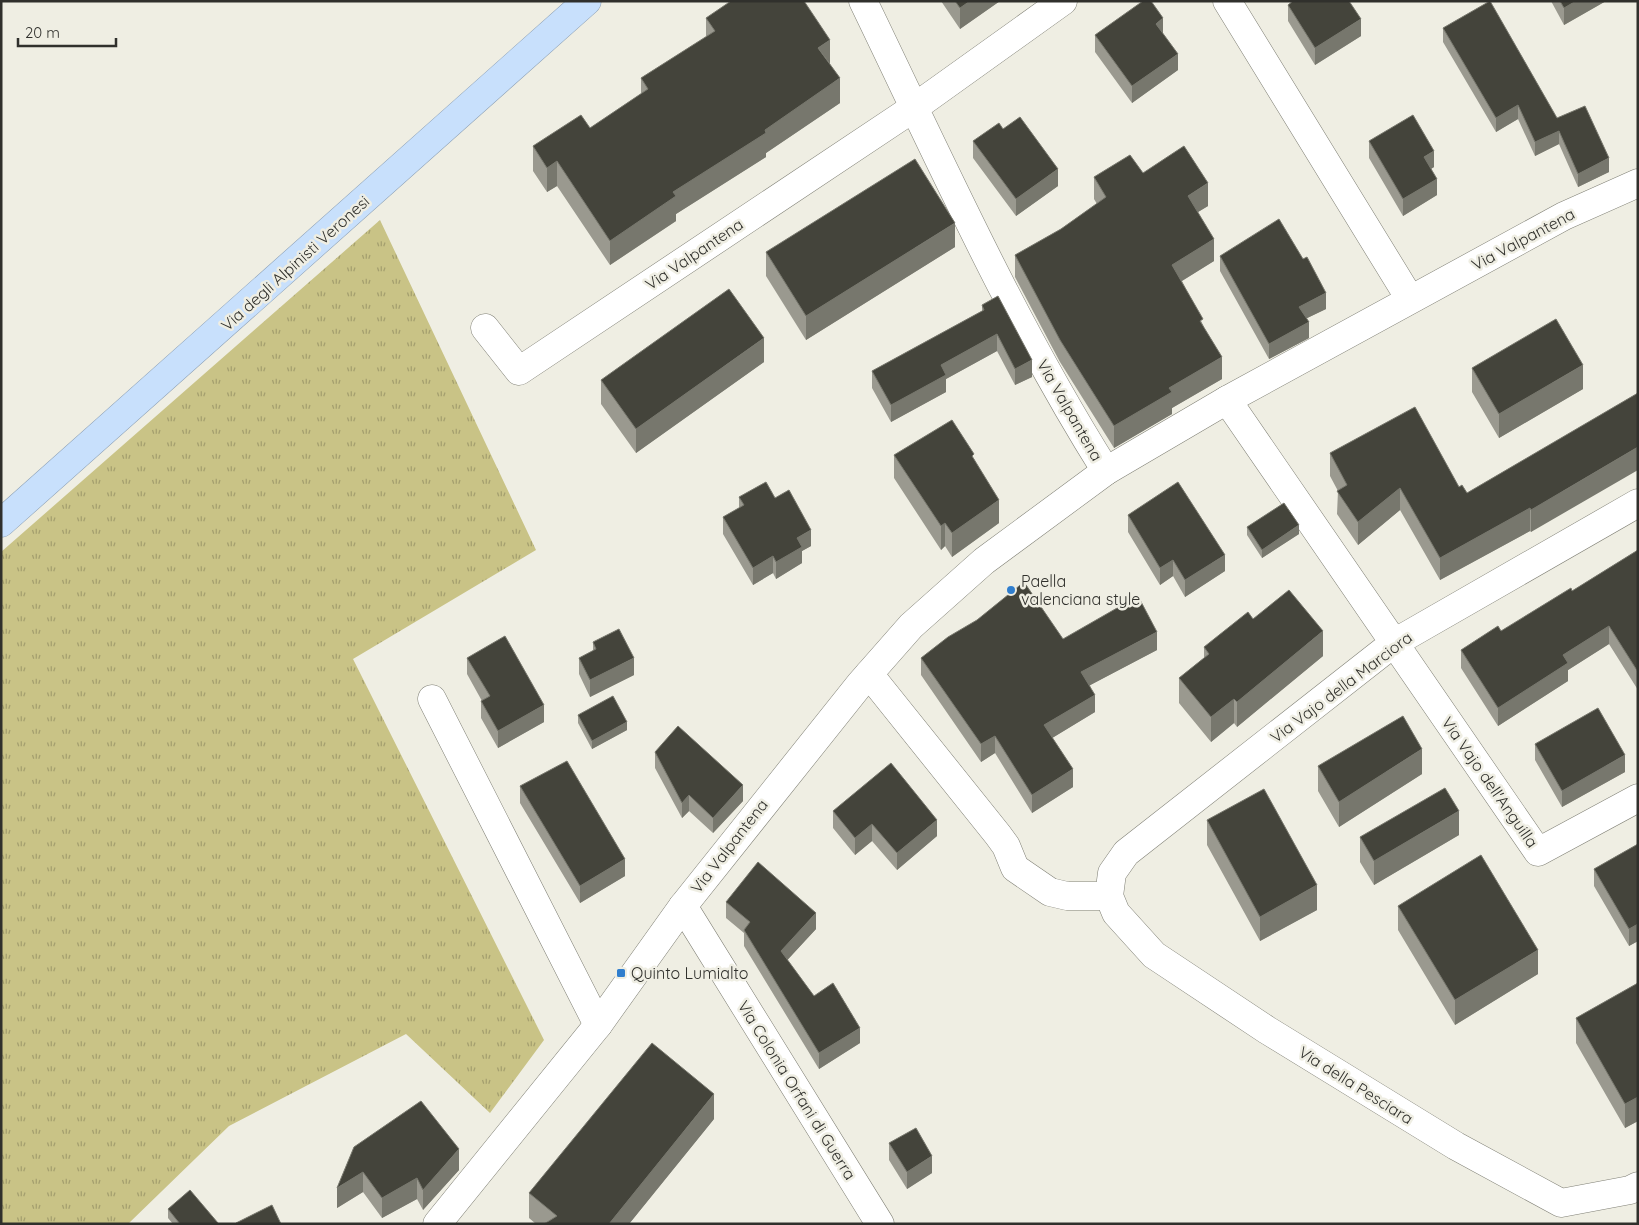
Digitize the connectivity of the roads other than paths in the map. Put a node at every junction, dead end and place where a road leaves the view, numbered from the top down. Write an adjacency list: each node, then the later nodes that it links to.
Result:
1 (587, 1): 12 (highway, Via degli Alpinisti Veronesi)
2 (864, 1): 5 (street, Via Valpantena)
3 (1063, 1): 5 (street, Via Valpantena)
4 (1227, 1): 7 (street)
5 (915, 107): 8 (street, Via Valpantena); 10 (street, Via Valpantena)
6 (1638, 183): 7 (street, Via Valpantena)
7 (1410, 299): 9 (street, Via Valpantena)
8 (485, 328)
9 (1227, 400): 10 (street, Via Valpantena); 13 (street)
10 (1106, 471): 14 (street, Via Valpantena)
11 (1638, 503): 13 (street, Via Vajo della Marciora)
12 (1, 523)
13 (1394, 643): 16 (street, Via Vajo dell'Anguilla); 17 (street, Via Vajo della Marciora)
14 (868, 674): 17 (street); 18 (street, Via Valpantena)
15 (432, 699): 19 (street)
16 (1638, 798)
17 (1108, 896): 20 (street, Via della Pesciara)
18 (682, 906): 19 (street, Via Valpantena); 22 (street, Via Colonia Orfani di Guerra)
19 (598, 1025): 21 (street, Via Valpantena)
20 (1638, 1186)
21 (437, 1224)
22 (880, 1224)

